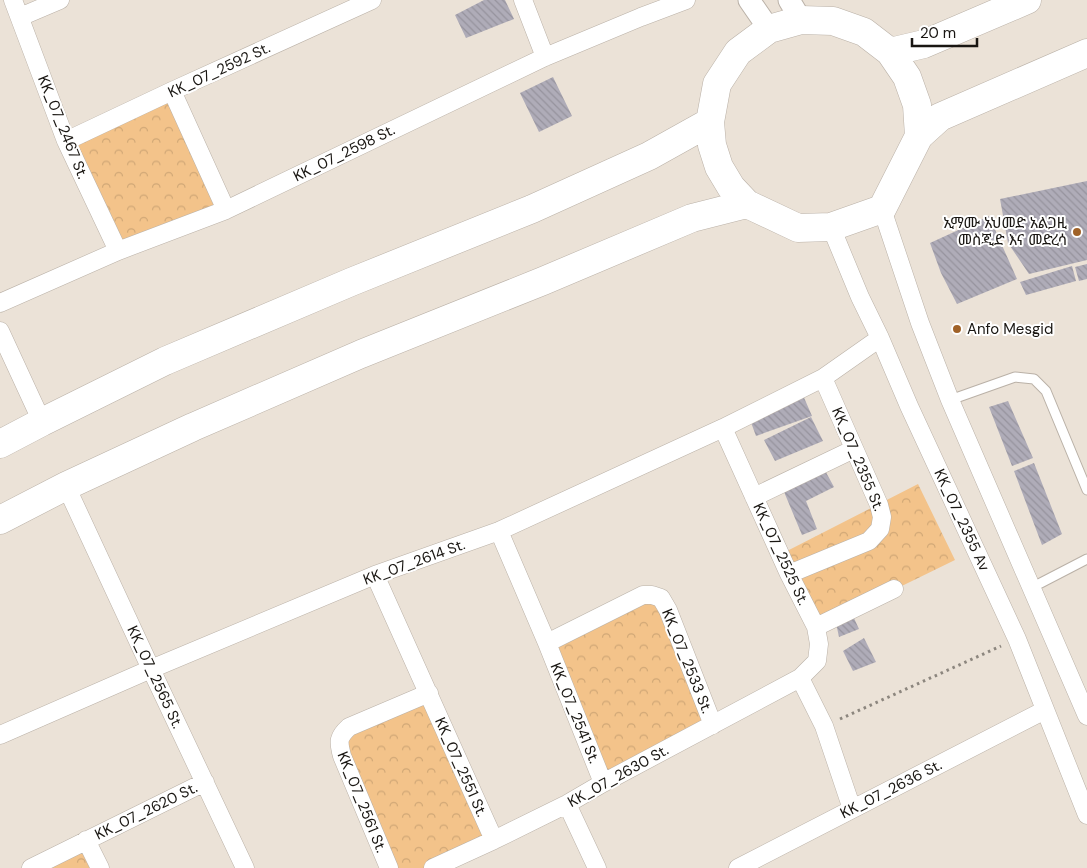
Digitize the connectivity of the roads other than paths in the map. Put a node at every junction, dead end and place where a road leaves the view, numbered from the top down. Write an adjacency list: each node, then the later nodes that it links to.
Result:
1 (13, 0): 9 (street, KK_07_2467 St.)
2 (60, 0): 9 (street)
3 (372, 0): 14 (street, KK_07_2592 St.)
4 (523, 0): 13 (street)
5 (686, 0): 13 (street, KK_07_2598 St.)
6 (748, 0): 10 (street)
7 (1027, 0): 11 (highway)
8 (795, 10): 10 (highway); 11 (highway)
9 (20, 17): 17 (street, KK_07_2467 St.)
10 (769, 29): 15 (highway)
11 (890, 52): 16 (highway)
12 (1087, 53): 16 (highway)
13 (545, 57): 20 (street, KK_07_2598 St.)
14 (172, 91): 17 (street, KK_07_2592 St.); 20 (street)
15 (710, 122): 18 (highway); 28 (highway)
16 (919, 136): 19 (highway)
17 (66, 141): 22 (street, KK_07_2467 St.)
18 (747, 204): 21 (highway); 32 (highway)
19 (882, 209): 21 (highway); 27 (street)
20 (226, 210): 22 (street, KK_07_2598 St.)
21 (831, 227): 25 (street, KK_07_2355 Av)
22 (118, 252): 23 (street, KK_07_2598 St.)
23 (0, 303)
24 (0, 330): 28 (street)
25 (880, 338): 26 (street, KK_07_2614 St.); 49 (street, KK_07_2355 Av)
26 (823, 378): 29 (street, KK_07_2614 St.); 31 (street, KK_07_2355 St.)
27 (950, 400): 33 (lane); 40 (street)
28 (42, 422): 30 (highway)
29 (723, 428): 34 (street, KK_07_2525 St.); 36 (street, KK_07_2614 St.)
30 (0, 444)
31 (854, 449): 34 (street); 38 (street, KK_07_2355 St.)
32 (66, 486): 35 (highway); 45 (street, KK_07_2565 St.)
33 (1087, 490)
34 (754, 497): 38 (street, KK_07_2525 St.)
35 (0, 520)
36 (499, 531): 39 (street, KK_07_2614 St.); 44 (street, KK_07_2541 St.)
37 (1087, 559): 40 (lane)
38 (789, 574): 43 (street, KK_07_2525 St.)
39 (375, 575): 45 (street, KK_07_2614 St.); 48 (street, KK_07_2551 St.)
40 (1031, 588): 47 (street)
41 (894, 589): 43 (street)
42 (661, 598): 44 (street, KK_07_2541 St.); 51 (street, KK_07_2533 St.)
43 (816, 627): 46 (street, KK_07_2525 St.)
44 (547, 643): 54 (street, KK_07_2541 St.)
45 (151, 669): 52 (street, KK_07_2614 St.); 53 (street, KK_07_2565 St.)
46 (800, 678): 51 (street, KK_07_2630 St.); 56 (street)
47 (1082, 693): 50 (street)
48 (429, 694): 59 (street, KK_07_2551 St.); 63 (street, KK_07_2561 St.)
49 (1045, 710): 56 (street, KK_07_2636 St.); 57 (street, KK_07_2355 Av)
50 (1087, 716)
51 (713, 725): 54 (street, KK_07_2630 St.)
52 (0, 736)
53 (205, 782): 58 (street, KK_07_2620 St.); 62 (street, KK_07_2565 St.)
54 (603, 783): 55 (street, KK_07_2630 St.)
55 (567, 804): 59 (street, KK_07_2630 St.); 65 (street)
56 (852, 809): 66 (street, KK_07_2636 St.)
57 (1087, 815)
58 (86, 840): 60 (street, KK_07_2620 St.); 61 (street, KK_07_2620 St.)
59 (494, 840): 64 (street, KK_07_2630 St.)
60 (31, 868)
61 (100, 868)
62 (245, 868)
63 (389, 868)
64 (433, 868)
65 (597, 868)
66 (738, 868)

